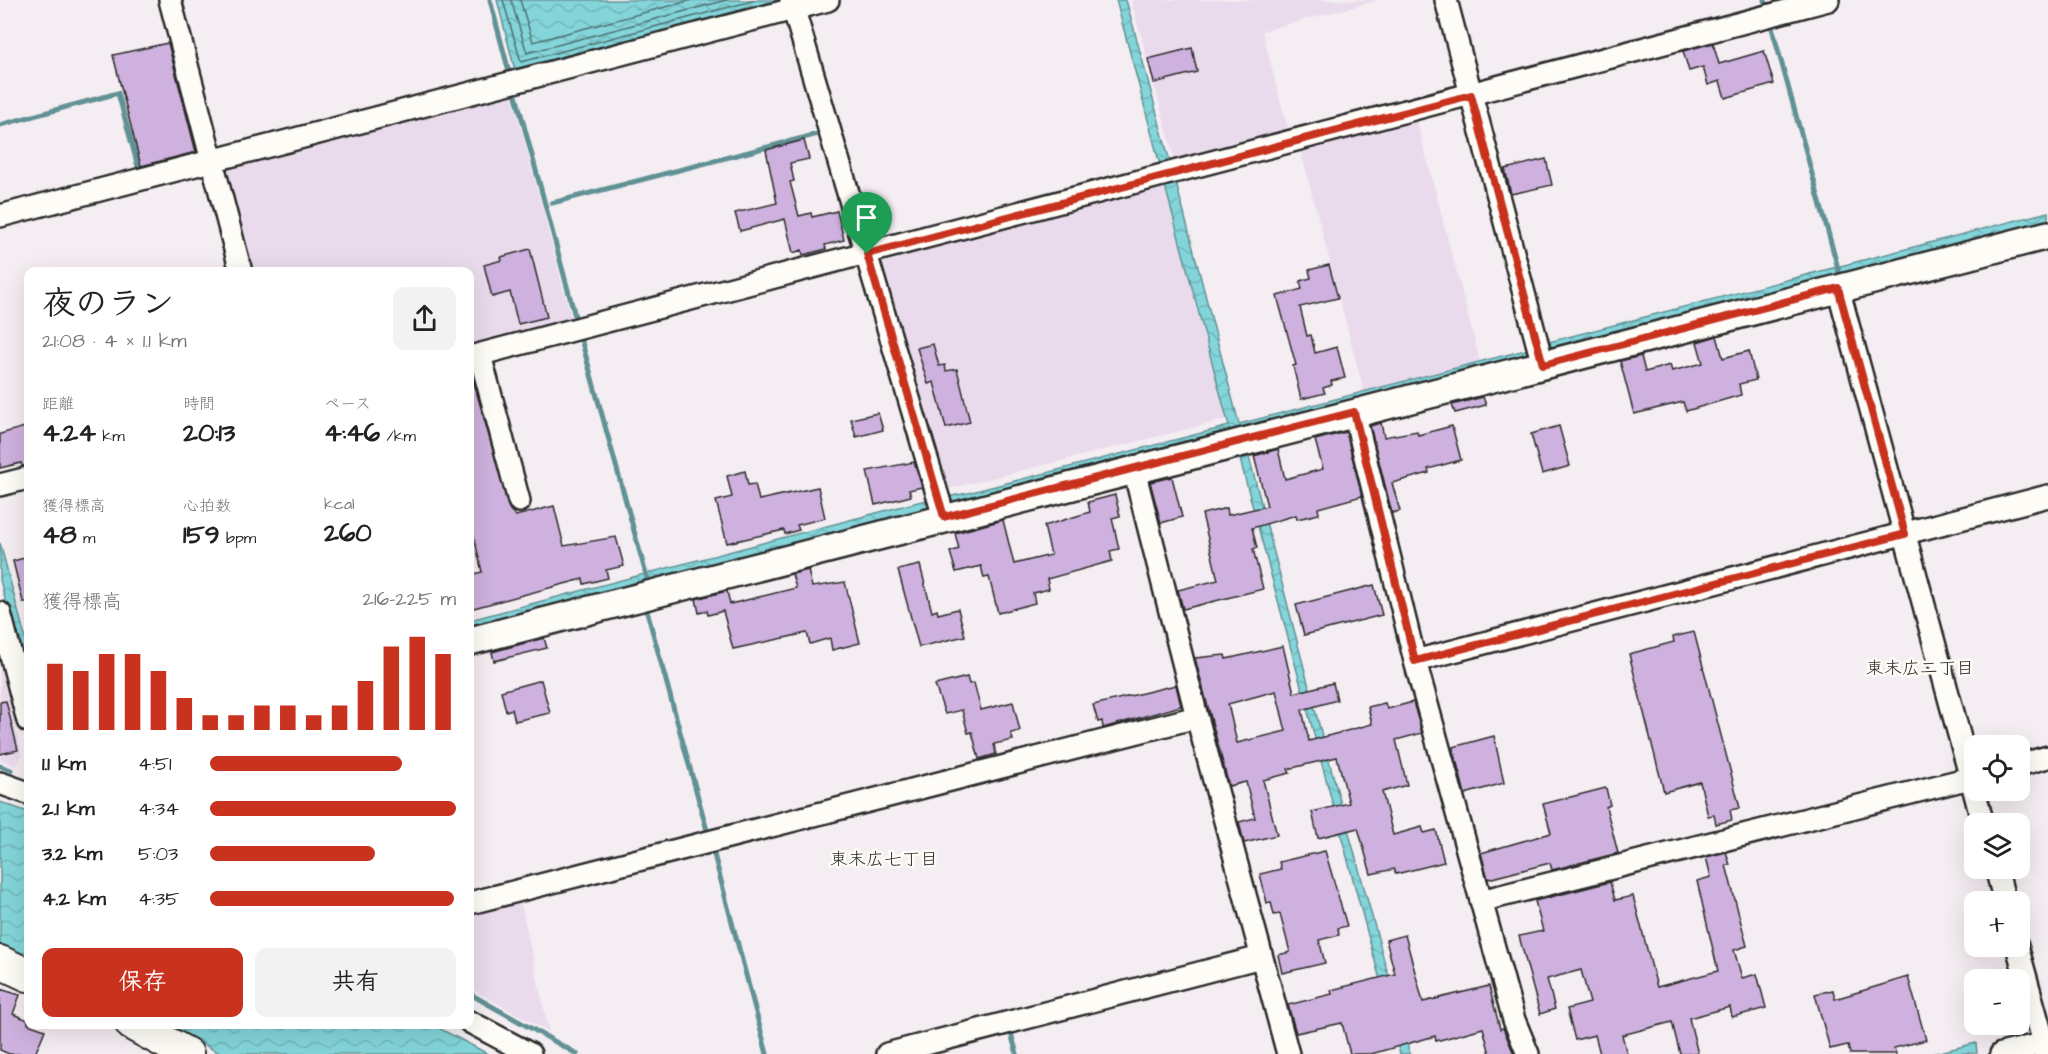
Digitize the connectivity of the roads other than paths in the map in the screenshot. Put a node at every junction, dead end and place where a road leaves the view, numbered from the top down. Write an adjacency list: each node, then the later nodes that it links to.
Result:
1 (170, 0): 7 (street)
2 (828, 0): 5 (street)
3 (1446, 0): 6 (street)
4 (1828, 0): 6 (street)
5 (792, 5): 7 (street); 10 (street)
6 (1471, 95): 10 (street); 14 (street)
7 (211, 162): 8 (street); 11 (street)
8 (0, 216)
9 (2048, 235): 12 (street)
10 (867, 254): 13 (street); 21 (street)
11 (239, 267)
12 (1838, 288): 14 (street); 22 (street)
13 (475, 356): 20 (street)
14 (1543, 365): 15 (street)
15 (1354, 412): 16 (street); 25 (street)
16 (1134, 470): 21 (street); 27 (street)
17 (24, 479): 18 (street)
18 (0, 485)
19 (2048, 496): 22 (street)
20 (519, 501)
21 (941, 507): 24 (street)
22 (1905, 534): 25 (street); 28 (street)
23 (0, 613): 26 (street)
24 (474, 640)
25 (1415, 661): 34 (street)
26 (24, 706)
27 (1197, 717): 35 (street); 36 (street)
28 (1964, 751)
29 (2048, 757): 30 (street)
30 (2030, 762)
31 (0, 783): 33 (street)
32 (1964, 786): 34 (street)
33 (24, 792)
34 (1481, 901): 48 (street)
35 (474, 902)
36 (1261, 957): 46 (street); 47 (street)
37 (2021, 957): 40 (street)
38 (0, 962): 39 (main road)
39 (24, 973)
40 (2042, 1017): 43 (street)
41 (474, 1024): 45 (street)
42 (141, 1029): 44 (main road)
43 (2046, 1046): 49 (street)
44 (187, 1054)
45 (530, 1054)
46 (887, 1054)
47 (1288, 1054)
48 (1528, 1054)
49 (2001, 1054)

